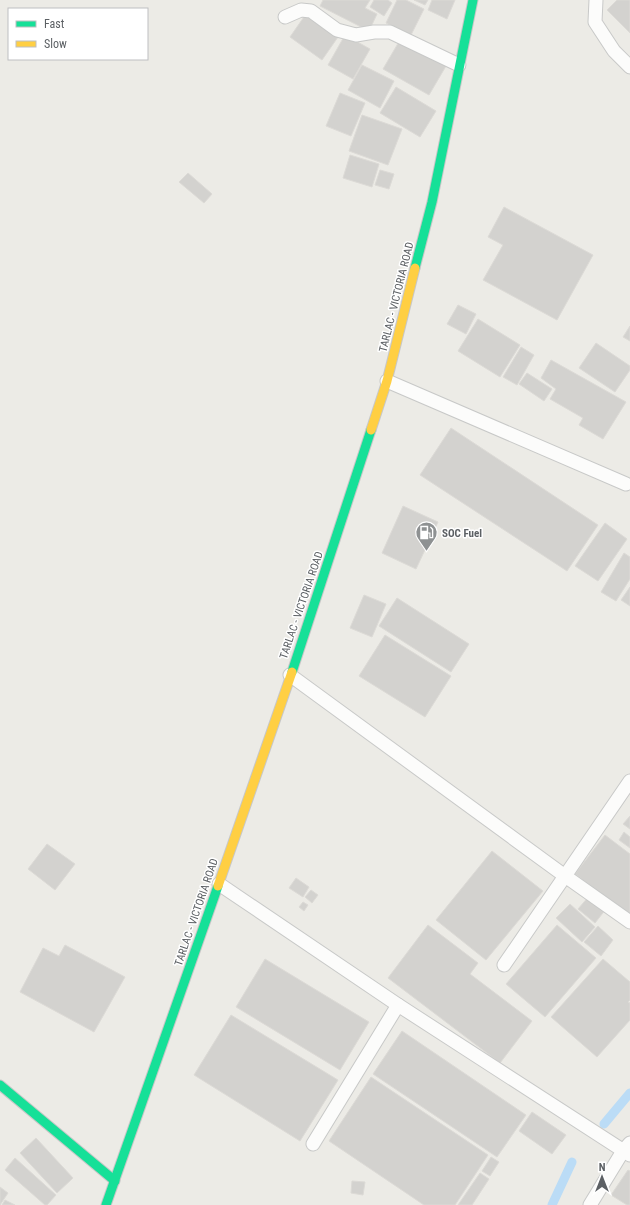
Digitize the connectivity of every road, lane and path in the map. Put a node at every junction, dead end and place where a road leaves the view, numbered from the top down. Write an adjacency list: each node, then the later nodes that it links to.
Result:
1 (474, 0): 4 (main road, TARLAC - VICTORIA ROAD)
2 (596, 0): 5 (lane)
3 (286, 17): 4 (lane)
4 (459, 65): 6 (main road, TARLAC - VICTORIA ROAD)
5 (630, 67)
6 (387, 381): 7 (lane); 8 (main road, TARLAC - VICTORIA ROAD)
7 (626, 484)
8 (290, 675): 10 (lane); 11 (main road, TARLAC - VICTORIA ROAD)
9 (630, 782): 10 (lane)
10 (565, 876): 12 (lane); 13 (lane)
11 (218, 884): 14 (lane); 18 (main road, TARLAC - VICTORIA ROAD)
12 (630, 922)
13 (504, 965)
14 (398, 1005): 16 (lane); 17 (lane)
15 (0, 1085): 18 (main road)
16 (313, 1144)
17 (628, 1150): 20 (lane)
18 (115, 1181): 19 (main road, TARLAC - VICTORIA ROAD)
19 (106, 1205)
20 (590, 1205)

